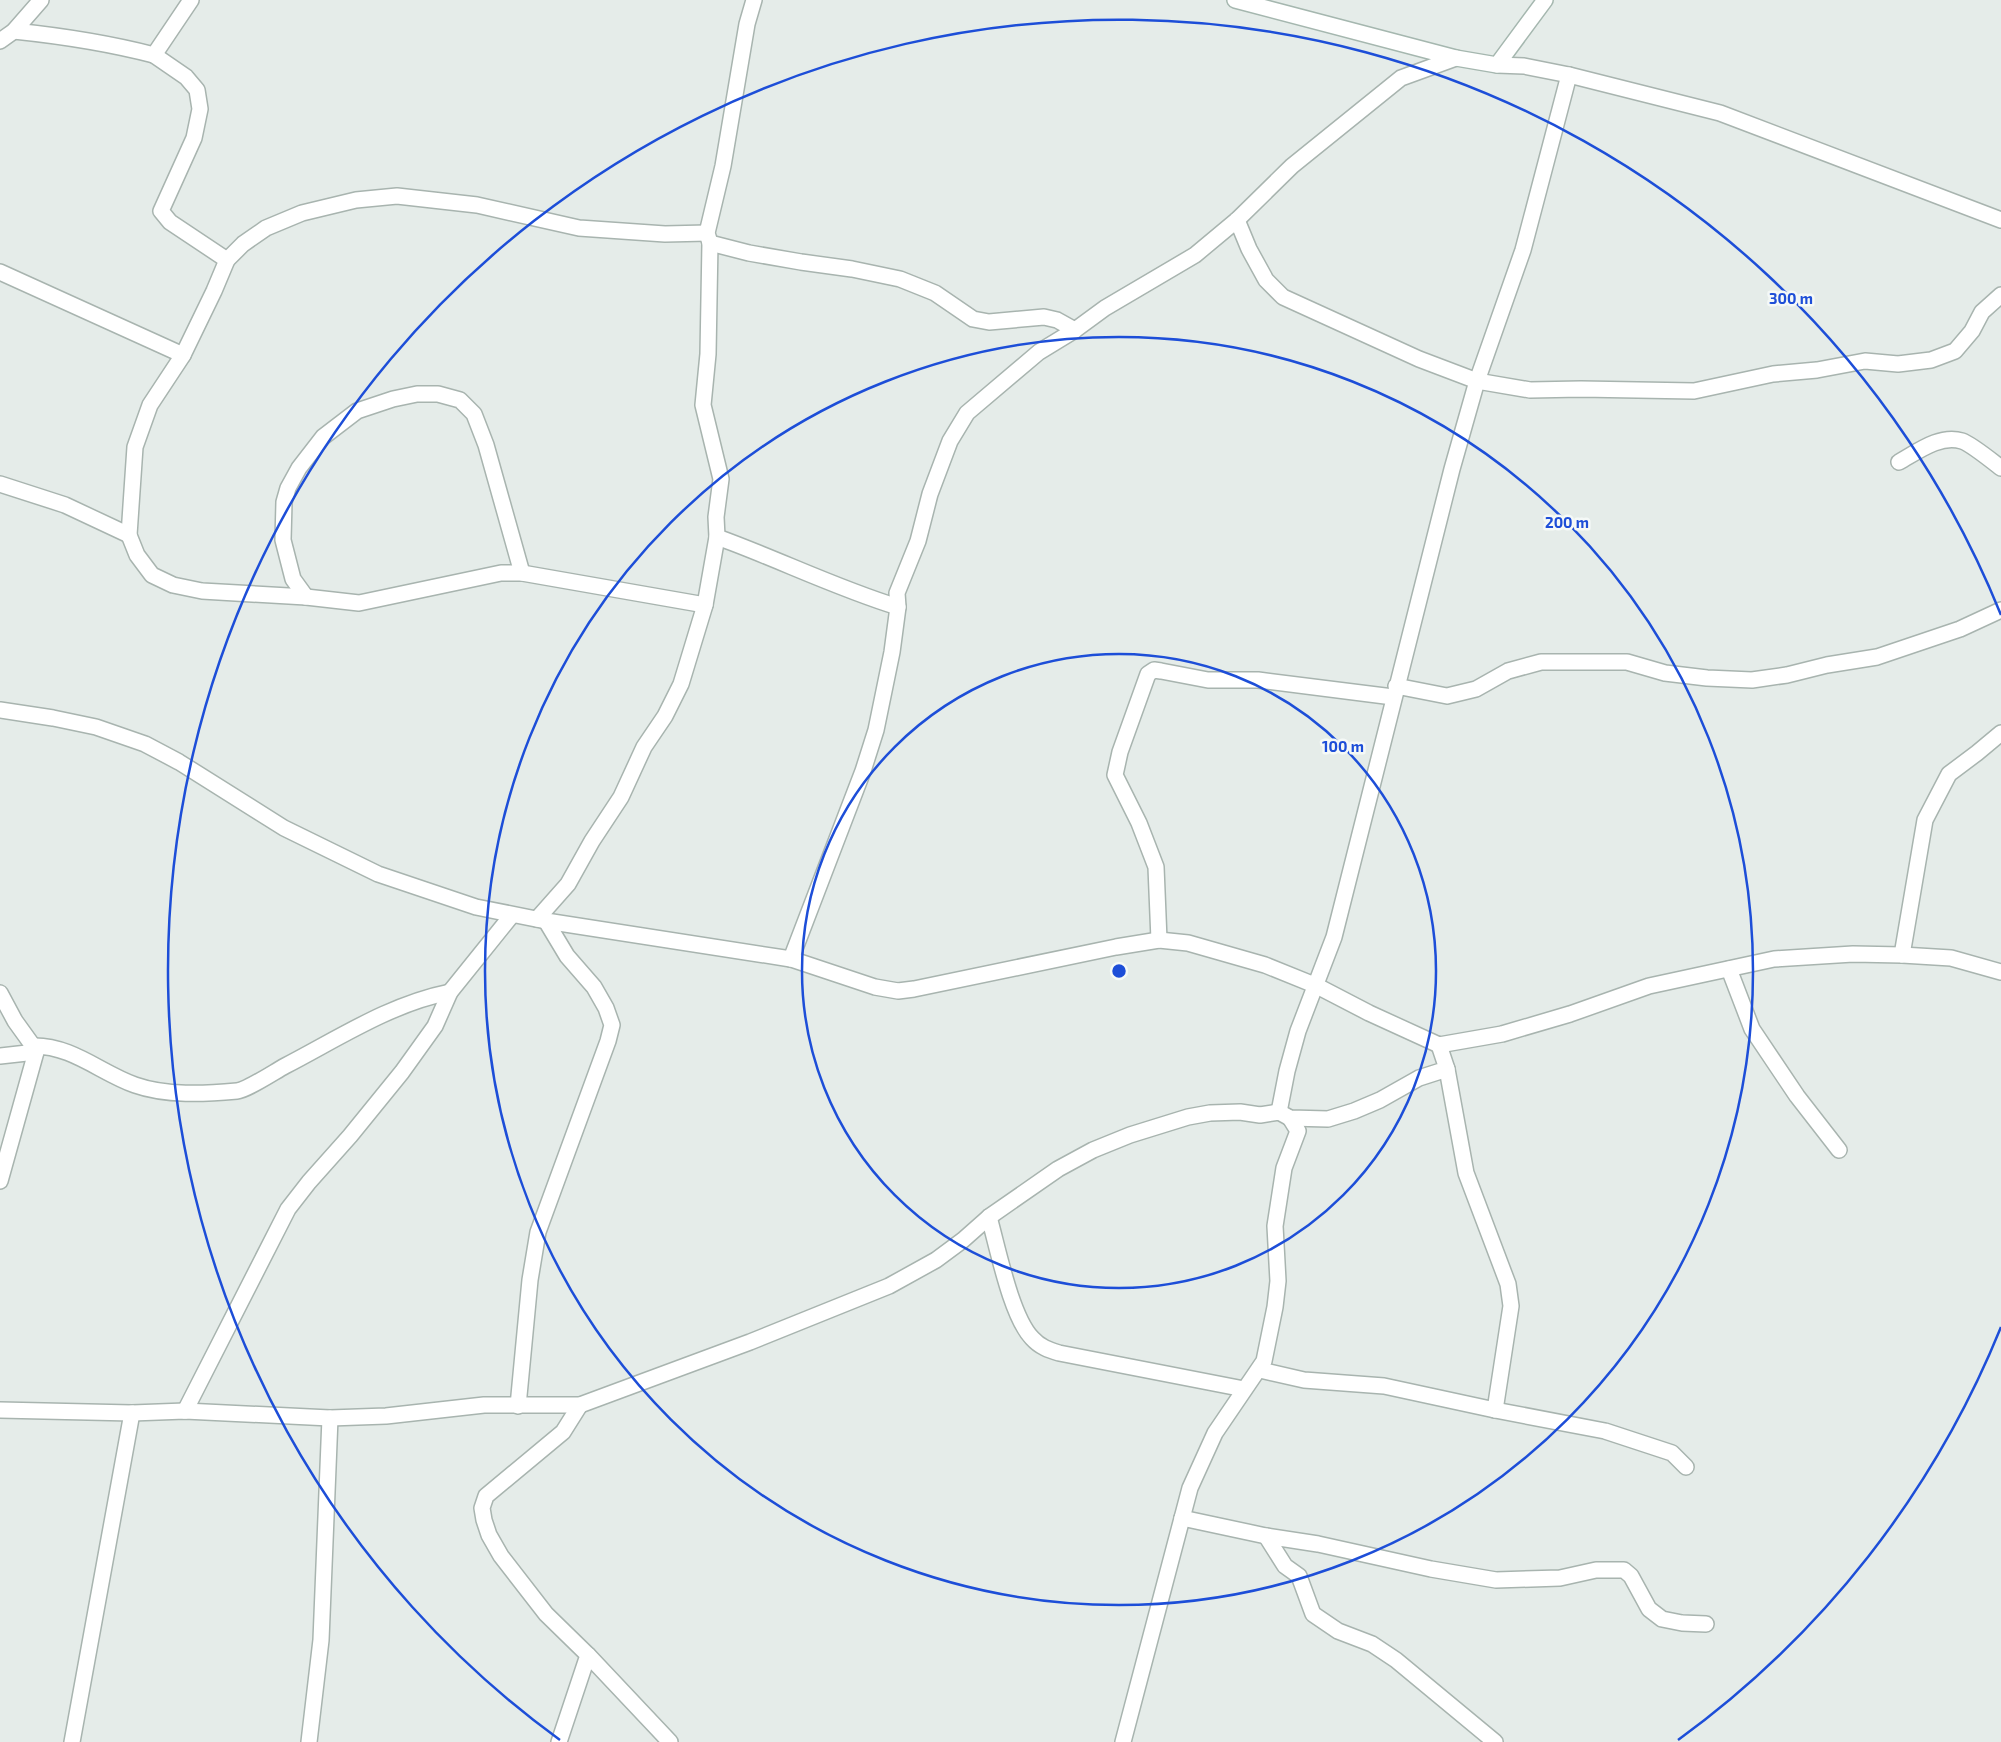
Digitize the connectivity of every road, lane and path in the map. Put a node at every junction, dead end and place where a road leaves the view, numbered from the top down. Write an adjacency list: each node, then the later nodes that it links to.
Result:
1 (41, 0): 6 (street)
2 (191, 0): 8 (street)
3 (754, 0): 14 (street)
4 (1236, 0): 9 (street)
5 (1545, 0): 10 (street)
6 (14, 31): 7 (street); 8 (street)
7 (0, 41)
8 (154, 55): 15 (street)
9 (1456, 58): 10 (street); 12 (street)
10 (1497, 65): 11 (street)
11 (1569, 75): 13 (street); 20 (street)
12 (1237, 220): 18 (street); 20 (street)
13 (2001, 220)
14 (709, 238): 15 (street); 18 (street); 25 (street)
15 (227, 260): 19 (street)
16 (0, 272): 19 (street)
17 (2001, 295): 20 (street)
18 (1076, 330): 29 (street)
19 (183, 355): 24 (street)
20 (1477, 381): 31 (street)
21 (1899, 462): 22 (street)
22 (2001, 468)
23 (0, 484): 24 (street)
24 (129, 536): 27 (street)
25 (717, 537): 28 (street); 29 (street)
26 (522, 573): 27 (street); 27 (street); 28 (street)
27 (306, 597)
28 (705, 605): 35 (street)
29 (898, 607): 38 (street)
30 (2001, 610): 31 (street)
31 (1394, 691): 36 (street); 41 (street)
32 (0, 710): 34 (street)
33 (2001, 733): 37 (street)
34 (512, 915): 35 (street); 42 (street)
35 (541, 920): 38 (street); 55 (street)
36 (1160, 940): 38 (street); 41 (street)
37 (1902, 954): 39 (street); 40 (street)
38 (791, 959)
39 (1729, 969): 44 (street); 49 (street)
40 (2001, 972)
41 (1316, 986): 44 (street); 48 (street)
42 (450, 992): 45 (street); 58 (street)
43 (0, 993): 45 (street)
44 (1439, 1045): 47 (street)
45 (34, 1049): 46 (street); 50 (street)
46 (0, 1056)
47 (1447, 1069): 48 (street); 57 (street)
48 (1285, 1115): 51 (street); 52 (street)
49 (1839, 1150)
50 (0, 1181)
51 (989, 1218): 53 (street); 54 (street)
52 (1260, 1370): 53 (street); 57 (street)
53 (1244, 1389): 62 (street)
54 (580, 1405): 55 (street); 65 (street)
55 (518, 1406): 60 (street)
56 (0, 1410): 59 (street)
57 (1495, 1410): 61 (street)
58 (185, 1411): 59 (street); 60 (street)
59 (132, 1413): 66 (street)
60 (330, 1418): 67 (street)
61 (1686, 1467)
62 (1182, 1518): 63 (street); 70 (street)
63 (1266, 1536): 64 (street); 71 (street)
64 (1706, 1624)
65 (588, 1655): 68 (street); 69 (street)
66 (72, 1742)
67 (309, 1742)
68 (559, 1742)
69 (670, 1742)
70 (1123, 1742)
71 (1495, 1742)

